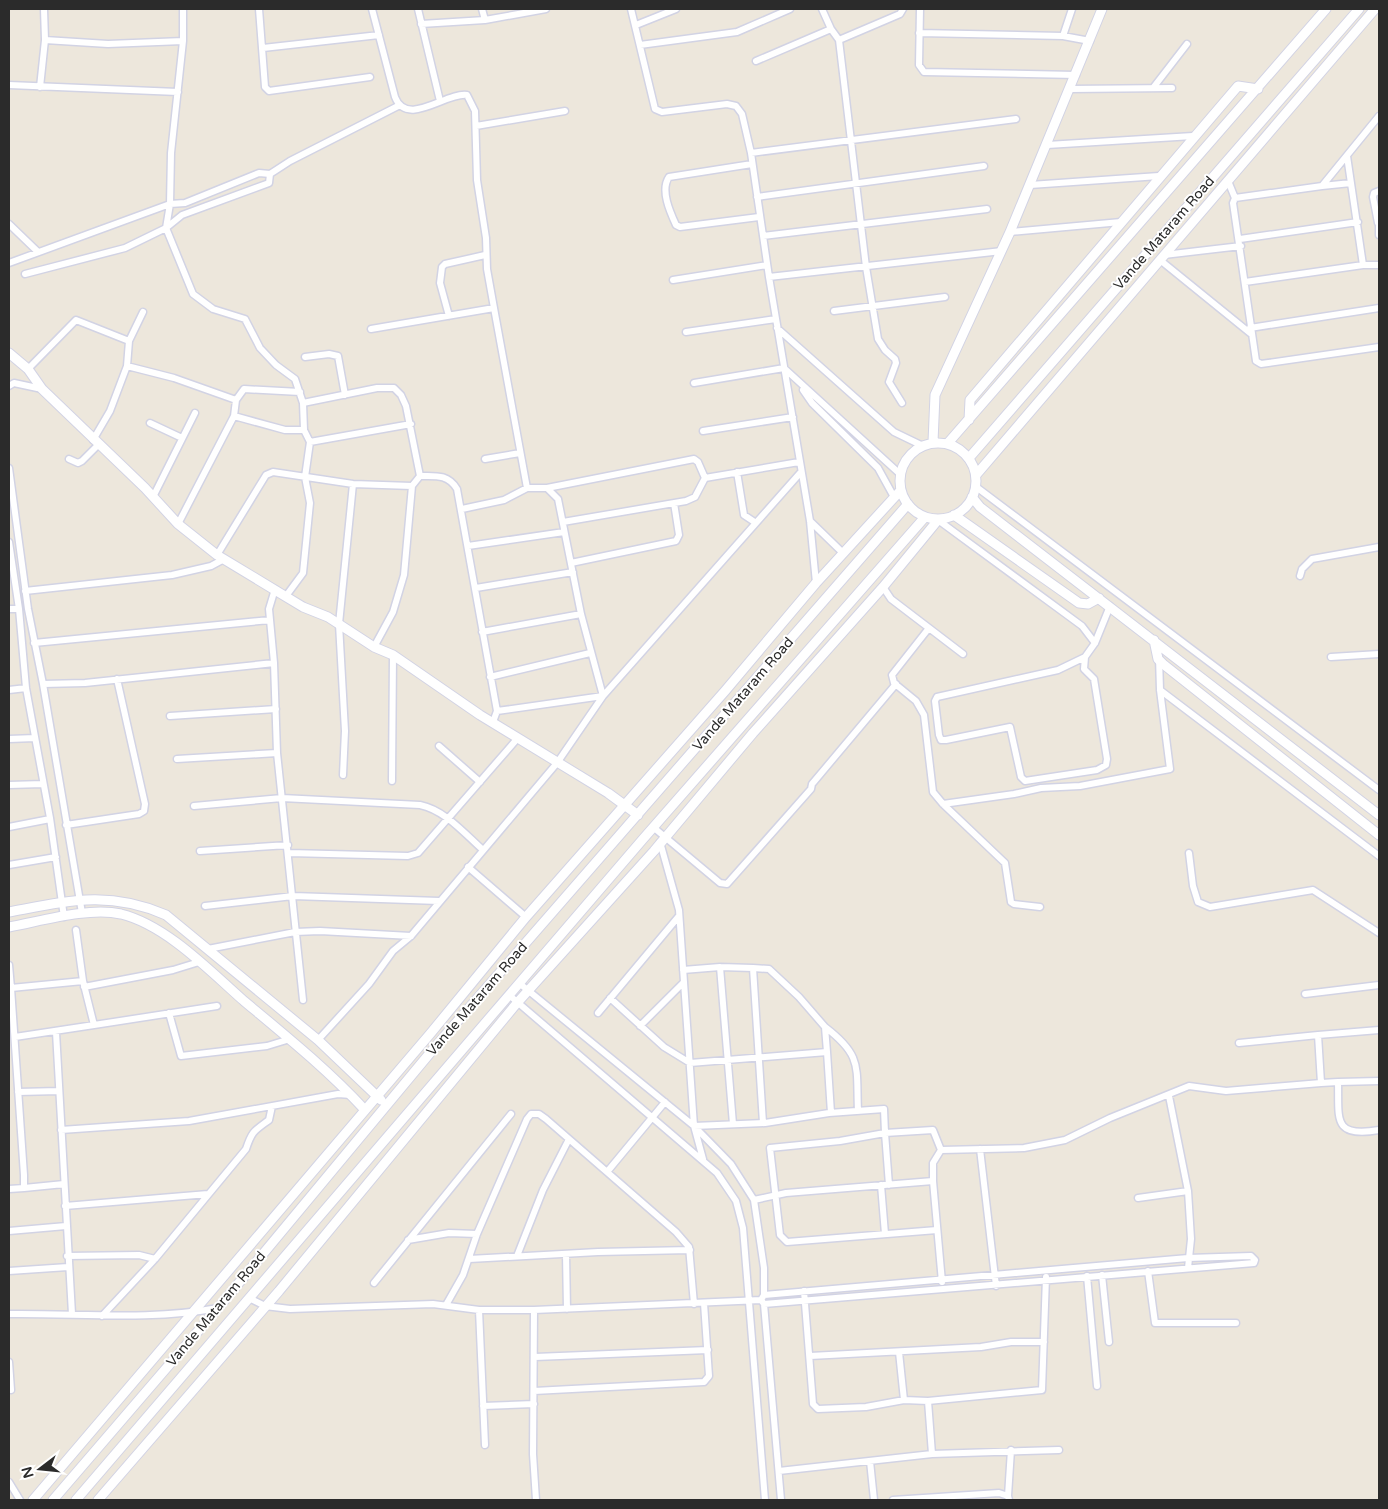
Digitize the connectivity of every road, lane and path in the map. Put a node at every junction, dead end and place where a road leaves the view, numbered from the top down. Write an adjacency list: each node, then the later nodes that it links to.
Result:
1 (44, 9): 27 (street)
2 (183, 9): 29 (street)
3 (258, 9): 33 (street)
4 (372, 9): 25 (street)
5 (418, 9): 21 (street)
6 (482, 9): 20 (street)
7 (546, 9): 19 (street)
8 (631, 9): 22 (street)
9 (676, 9): 22 (street)
10 (790, 9): 32 (street)
11 (822, 9): 23 (street)
12 (904, 9): 28 (street)
13 (920, 9): 24 (street)
14 (1072, 9): 26 (street)
15 (1102, 9): 30 (street)
16 (1326, 9): 42 (street, Vande Mataram Road)
17 (1359, 9): 136 (street, Vande Mataram Road)
18 (1374, 9): 59 (street)
19 (522, 10): 20 (street)
20 (485, 20): 21 (street)
21 (421, 24): 44 (street)
22 (636, 25): 32 (street)
23 (830, 30): 28 (street); 34 (street)
24 (919, 33): 26 (street); 35 (street)
25 (379, 35): 33 (street); 45 (street)
26 (1063, 36): 30 (street)
27 (45, 40): 29 (street); 38 (street)
28 (839, 40): 51 (street)
29 (183, 41): 43 (street)
30 (1090, 41): 35 (street)
31 (1187, 44): 39 (street)
32 (640, 45): 53 (street)
33 (263, 48): 36 (street)
34 (756, 61)
35 (1076, 74): 41 (street)
36 (370, 77)
37 (9, 85): 38 (street)
38 (40, 87): 43 (street)
39 (1153, 88): 40 (street); 41 (street)
40 (1172, 88)
41 (1070, 89): 52 (street)
42 (1258, 89): 50 (street); 124 (street, Vande Mataram Road)
43 (178, 92): 67 (street)
44 (440, 101): 45 (street); 49 (street)
45 (400, 105): 57 (street)
46 (565, 111): 49 (street)
47 (1379, 116): 54 (street)
48 (1016, 119): 51 (street)
49 (476, 126): 82 (street)
50 (1193, 136): 52 (street); 58 (street)
51 (851, 140): 53 (street); 61 (street)
52 (1047, 145): 62 (street)
53 (751, 153): 55 (street)
54 (1347, 156): 60 (street); 63 (street)
55 (752, 164): 65 (street); 69 (street)
56 (984, 166): 61 (street)
57 (270, 174): 67 (street); 75 (street)
58 (1159, 176): 62 (street); 70 (street)
59 (1228, 180): 66 (street); 83 (street)
60 (1351, 183): 63 (street); 71 (street)
61 (857, 184): 65 (street); 74 (street)
62 (1030, 185): 76 (street)
63 (1322, 186): 66 (street)
64 (1379, 191): 72 (street)
65 (757, 197): 69 (street)
66 (1236, 198): 79 (street)
67 (170, 204): 75 (street); 80 (street)
68 (987, 209): 74 (street)
69 (760, 217): 78 (street)
70 (1121, 222): 76 (street); 124 (street)
71 (1358, 222): 79 (street); 86 (street)
72 (1378, 223): 77 (street)
73 (9, 224): 80 (street)
74 (862, 224): 78 (street); 88 (street)
75 (166, 228): 89 (street); 116 (street)
76 (1010, 232): 81 (street)
77 (1379, 234)
78 (763, 236): 85 (street)
79 (1240, 242): 83 (street); 92 (street)
80 (37, 251): 84 (street)
81 (1002, 251): 88 (street); 132 (street)
82 (485, 255): 95 (street); 99 (street)
83 (1162, 257): 103 (street); 144 (street)
84 (9, 263)
85 (767, 265): 90 (street); 91 (street)
86 (1363, 265): 87 (street); 92 (street)
87 (1379, 265)
88 (866, 267): 90 (street); 94 (street)
89 (25, 274)
90 (769, 277): 100 (street)
91 (673, 280)
92 (1245, 282): 103 (street)
93 (945, 297): 94 (street)
94 (874, 307): 97 (street); 120 (street)
95 (494, 308): 99 (street); 135 (street)
96 (1379, 308): 103 (street)
97 (834, 311)
98 (143, 312): 105 (street)
99 (449, 316): 101 (street)
100 (776, 319): 102 (street); 104 (street)
101 (371, 328)
102 (777, 328): 110 (street); 134 (street)
103 (1250, 330): 106 (street)
104 (686, 332)
105 (129, 341): 109 (street); 111 (street)
106 (1379, 347)
107 (9, 353): 111 (street)
108 (305, 356): 117 (street)
109 (127, 366): 118 (street); 130 (street)
110 (784, 368): 112 (street); 113 (street); 123 (street)
111 (28, 369): 115 (street)
112 (694, 383)
113 (798, 383): 143 (street); 154 (street)
114 (9, 386): 115 (street)
115 (42, 389): 130 (street)
116 (300, 392): 118 (street); 119 (street)
117 (345, 394): 119 (street); 126 (street)
118 (236, 400): 122 (street)
119 (303, 403): 127 (street)
120 (902, 403)
121 (195, 413): 129 (street)
122 (234, 416): 127 (street); 166 (street)
123 (792, 418): 128 (street); 139 (street)
124 (969, 420): 133 (street, Vande Mataram Road)
125 (150, 423): 129 (street)
126 (411, 424): 131 (street); 145 (street)
127 (304, 430): 131 (street)
128 (703, 431)
129 (182, 438): 155 (street)
130 (95, 442): 137 (street); 155 (street)
131 (310, 442): 146 (street)
132 (933, 442): 133 (street); 134 (street)
133 (948, 443): 136 (street)
134 (923, 446): 143 (street)
135 (520, 453): 138 (street); 152 (street)
136 (969, 458): 144 (street)
137 (69, 459)
138 (485, 459)
139 (800, 462): 141 (street); 142 (street)
140 (9, 468): 148 (street)
141 (737, 472): 147 (street); 165 (street)
142 (801, 472): 163 (street); 165 (street)
143 (900, 474): 154 (street)
144 (976, 475): 151 (street)
145 (420, 476): 150 (street); 159 (street)
146 (305, 477): 149 (street); 173 (street); 182 (street)
147 (705, 478): 153 (street); 157 (street)
148 (10, 484): 181 (street)
149 (352, 484): 150 (street); 189 (street)
150 (412, 486): 195 (street)
151 (975, 486): 156 (street); 229 (street)
152 (526, 488): 153 (street); 159 (street)
153 (547, 488): 164 (street)
154 (897, 493): 158 (street); 172 (street)
155 (153, 497): 166 (street)
156 (972, 497): 160 (street); 183 (street)
157 (674, 503): 164 (street); 174 (street)
158 (908, 504): 161 (street); 234 (street, Vande Mataram Road)
159 (462, 508): 169 (street)
160 (954, 515): 162 (street); 183 (street)
161 (925, 517): 162 (street); 240 (street, Vande Mataram Road)
162 (938, 520): 178 (street); 194 (street)
163 (810, 521): 172 (street); 177 (street)
164 (563, 522): 167 (street)
165 (756, 523): 212 (street)
166 (178, 524): 173 (street)
167 (564, 532): 169 (street); 174 (street)
168 (9, 542): 171 (street)
169 (468, 546): 179 (street)
170 (1379, 547): 176 (street)
171 (10, 553): 186 (street)
172 (843, 553): 177 (street)
173 (220, 557): 180 (street); 181 (street)
174 (571, 563): 175 (street)
175 (573, 572): 179 (street); 187 (street)
176 (1300, 576)
177 (816, 583): 232 (street)
178 (883, 587): 190 (street); 242 (street)
179 (476, 588): 191 (street)
180 (275, 589): 182 (street); 188 (street)
181 (25, 591): 193 (street)
182 (286, 596): 189 (street)
183 (1099, 598): 184 (street)
184 (1110, 606): 192 (street); 194 (street)
185 (9, 609): 186 (street)
186 (19, 609): 209 (street)
187 (581, 614): 191 (street); 197 (street)
188 (270, 620): 193 (street); 204 (street)
189 (339, 624): 195 (street); 224 (street)
190 (929, 628): 198 (street); 208 (street)
191 (482, 632): 205 (street)
192 (1154, 640): 196 (street); 203 (street)
193 (34, 643): 207 (street)
194 (1095, 643): 202 (street)
195 (374, 647): 200 (street)
196 (1162, 647): 203 (street); 235 (street)
197 (590, 653): 205 (street); 212 (street)
198 (963, 654)
199 (1379, 654): 201 (street)
200 (393, 655): 216 (street); 225 (street)
201 (1331, 657)
202 (1085, 658): 202 (street)
203 (1158, 659): 211 (street); 241 (street)
204 (274, 663): 206 (street); 213 (street)
205 (490, 677): 214 (street)
206 (117, 679): 207 (street); 238 (street)
207 (43, 684): 238 (street)
208 (896, 684): 231 (street); 242 (street)
209 (26, 688): 210 (street); 217 (street)
210 (9, 690)
211 (1160, 690): 231 (street); 248 (street)
212 (603, 696): 214 (street); 223 (street)
213 (276, 709): 215 (street); 221 (street)
214 (497, 711): 216 (street)
215 (170, 716)
216 (493, 722): 219 (street)
217 (35, 738): 218 (street); 227 (street)
218 (9, 739)
219 (517, 739): 223 (street); 226 (street)
220 (439, 746): 226 (street)
221 (277, 753): 222 (street); 230 (street)
222 (177, 758)
223 (557, 763): 232 (street); 244 (street)
224 (343, 775)
225 (392, 781)
226 (480, 782): 237 (street)
227 (43, 784): 228 (street); 236 (street)
228 (9, 786)
229 (1379, 790)
230 (282, 798): 233 (street); 237 (street); 243 (street)
231 (943, 804): 257 (street)
232 (626, 805): 234 (street); 262 (street)
233 (194, 806)
234 (638, 815): 311 (street, Vande Mataram Road)
235 (1379, 815)
236 (50, 819): 239 (street); 249 (street)
237 (448, 819): 244 (street); 246 (street)
238 (66, 825): 253 (street)
239 (9, 827)
240 (653, 827): 242 (street); 276 (street, Vande Mataram Road)
241 (1379, 835)
242 (662, 839): 260 (street); 279 (street)
243 (288, 845): 245 (street); 246 (street)
244 (483, 850): 251 (street)
245 (200, 851)
246 (289, 853): 252 (street)
247 (1189, 853): 266 (street)
248 (1379, 856)
249 (56, 857): 250 (street); 255 (street)
250 (9, 865)
251 (468, 867): 254 (street); 262 (street)
252 (292, 896): 254 (street); 256 (street); 265 (street)
253 (80, 899): 255 (street); 259 (street); 268 (street)
254 (439, 901): 267 (street)
255 (63, 902): 258 (street); 261 (street)
256 (205, 906)
257 (1040, 906)
258 (9, 912)
259 (82, 914): 261 (street); 269 (street)
260 (679, 916): 273 (street); 282 (street)
261 (64, 917): 263 (street)
262 (526, 917): 308 (street)
263 (9, 927)
264 (76, 930): 275 (street)
265 (295, 932): 267 (street); 268 (street); 283 (street)
266 (1379, 933)
267 (411, 936): 296 (street)
268 (208, 949): 296 (street)
269 (199, 962): 275 (street); 295 (street)
270 (9, 965): 278 (street)
271 (720, 967): 272 (street); 273 (street); 300 (street)
272 (753, 968): 290 (street); 299 (street)
273 (683, 970): 274 (street)
274 (684, 982): 289 (street); 301 (street)
275 (84, 984): 278 (street); 288 (street)
276 (519, 984): 279 (street); 281 (street, Vande Mataram Road)
277 (1379, 985): 280 (street)
278 (10, 988): 294 (street)
279 (528, 991): 284 (street); 310 (street)
280 (1305, 994)
281 (509, 995): 284 (street); 368 (street, Vande Mataram Road)
282 (610, 998): 287 (street); 289 (street)
283 (303, 1000)
284 (518, 1003): 317 (street); 375 (street)
285 (218, 1006): 286 (street)
286 (169, 1013): 288 (street); 295 (street)
287 (598, 1013)
288 (94, 1025): 292 (street)
289 (640, 1026): 301 (street)
290 (825, 1026): 298 (street); 314 (street)
291 (1379, 1030): 293 (street)
292 (56, 1032): 294 (street); 305 (street)
293 (1318, 1035): 297 (street); 304 (street)
294 (15, 1037): 306 (street)
295 (290, 1038): 307 (street)
296 (318, 1040): 308 (street)
297 (1239, 1043)
298 (827, 1052): 299 (street); 315 (street)
299 (759, 1056): 300 (street); 318 (street)
300 (728, 1058): 301 (street); 319 (street)
301 (690, 1063): 320 (street)
302 (1379, 1080): 303 (street)
303 (1338, 1082): 304 (street); 322 (street)
304 (1321, 1083): 309 (street)
305 (59, 1091): 306 (street); 321 (street)
306 (18, 1092): 333 (street)
307 (351, 1095): 312 (street); 313 (street)
308 (377, 1096): 311 (street); 313 (street)
309 (1169, 1096): 325 (street); 335 (street)
310 (665, 1102): 317 (street); 320 (street)
311 (386, 1105): 376 (street, Vande Mataram Road)
312 (272, 1106): 321 (street); 336 (street)
313 (364, 1110): 380 (street)
314 (858, 1111): 315 (street); 323 (street)
315 (831, 1113): 318 (street)
316 (511, 1114): 346 (street)
317 (653, 1117): 327 (street); 328 (street)
318 (763, 1123): 319 (street)
319 (733, 1124): 320 (street)
320 (694, 1126): 327 (street); 339 (street)
321 (61, 1130): 330 (street)
322 (1379, 1130)
323 (884, 1133): 326 (street); 332 (street); 337 (street)
324 (568, 1139): 328 (street); 344 (street); 350 (street)
325 (980, 1149): 326 (street); 359 (street)
326 (941, 1150): 329 (street)
327 (703, 1160): 371 (street)
328 (607, 1172): 347 (street)
329 (933, 1181): 332 (street); 342 (street)
330 (64, 1184): 333 (street); 340 (street)
331 (881, 1185): 332 (street); 337 (street); 345 (street)
332 (890, 1185)
333 (24, 1188): 334 (street)
334 (9, 1189)
335 (1188, 1191): 338 (street); 351 (street)
336 (208, 1194): 340 (street); 352 (street)
337 (776, 1194): 339 (street); 345 (street)
338 (1138, 1198)
339 (754, 1200): 369 (street)
340 (65, 1206): 341 (street)
341 (66, 1226): 343 (street); 349 (street)
342 (937, 1230): 345 (street); 362 (street)
343 (9, 1231)
344 (477, 1234): 346 (street); 353 (street)
345 (885, 1234)
346 (408, 1240): 364 (street)
347 (690, 1250): 348 (street); 373 (street)
348 (566, 1254): 350 (street); 377 (street)
349 (67, 1256): 352 (street); 354 (street)
350 (517, 1256): 353 (street)
351 (1188, 1258): 355 (street); 355 (street); 356 (street)
352 (155, 1259): 383 (street)
353 (469, 1259): 374 (street)
354 (68, 1267): 357 (street); 382 (street)
355 (1188, 1268): 358 (street)
356 (1046, 1270): 359 (street); 363 (street)
357 (9, 1271)
358 (1148, 1271): 360 (street); 384 (street)
359 (994, 1274): 362 (street); 365 (street)
360 (1102, 1275): 361 (street); 386 (street)
361 (1087, 1276): 363 (street); 392 (street)
362 (942, 1279): 366 (street); 367 (street)
363 (1046, 1280): 365 (street); 385 (street)
364 (374, 1283)
365 (996, 1286): 366 (street)
366 (941, 1289): 370 (street)
367 (804, 1291): 369 (street); 370 (street)
368 (249, 1298): 375 (street); 411 (street, Vande Mataram Road)
369 (763, 1300): 370 (street); 371 (street); 404 (street)
370 (804, 1301): 389 (street)
371 (749, 1302): 372 (street); 414 (street)
372 (704, 1303): 373 (street); 387 (street)
373 (694, 1304): 377 (street)
374 (446, 1305): 375 (street); 378 (street)
375 (265, 1306): 412 (street)
376 (218, 1308): 380 (street); 410 (street, Vande Mataram Road)
377 (567, 1309): 379 (street)
378 (479, 1310): 379 (street); 398 (street)
379 (534, 1310): 390 (street)
380 (190, 1313): 383 (street); 409 (street)
381 (9, 1314): 382 (street)
382 (72, 1314): 383 (street)
383 (102, 1316)
384 (1236, 1323)
385 (1044, 1342): 388 (street); 396 (street)
386 (1109, 1342)
387 (708, 1350): 390 (street); 394 (street)
388 (899, 1352): 389 (street); 395 (street)
389 (810, 1356): 395 (street)
390 (535, 1357): 394 (street)
391 (9, 1362): 393 (street)
392 (1097, 1386)
393 (11, 1390)
394 (534, 1391): 397 (street)
395 (904, 1400): 396 (street)
396 (928, 1401): 402 (street)
397 (534, 1404): 398 (street); 413 (street)
398 (482, 1406): 399 (street)
399 (485, 1445)
400 (1011, 1450): 401 (street); 402 (street); 406 (street)
401 (1059, 1450)
402 (932, 1454): 403 (street)
403 (870, 1461): 404 (street); 416 (street)
404 (779, 1471): 415 (street)
405 (9, 1482): 408 (street)
406 (1008, 1498): 407 (street)
407 (913, 1499): 417 (street)
408 (20, 1500)
409 (33, 1500)
410 (53, 1500)
411 (76, 1500)
412 (98, 1500)
413 (536, 1500)
414 (765, 1500)
415 (781, 1500)
416 (874, 1500)
417 (893, 1500)

